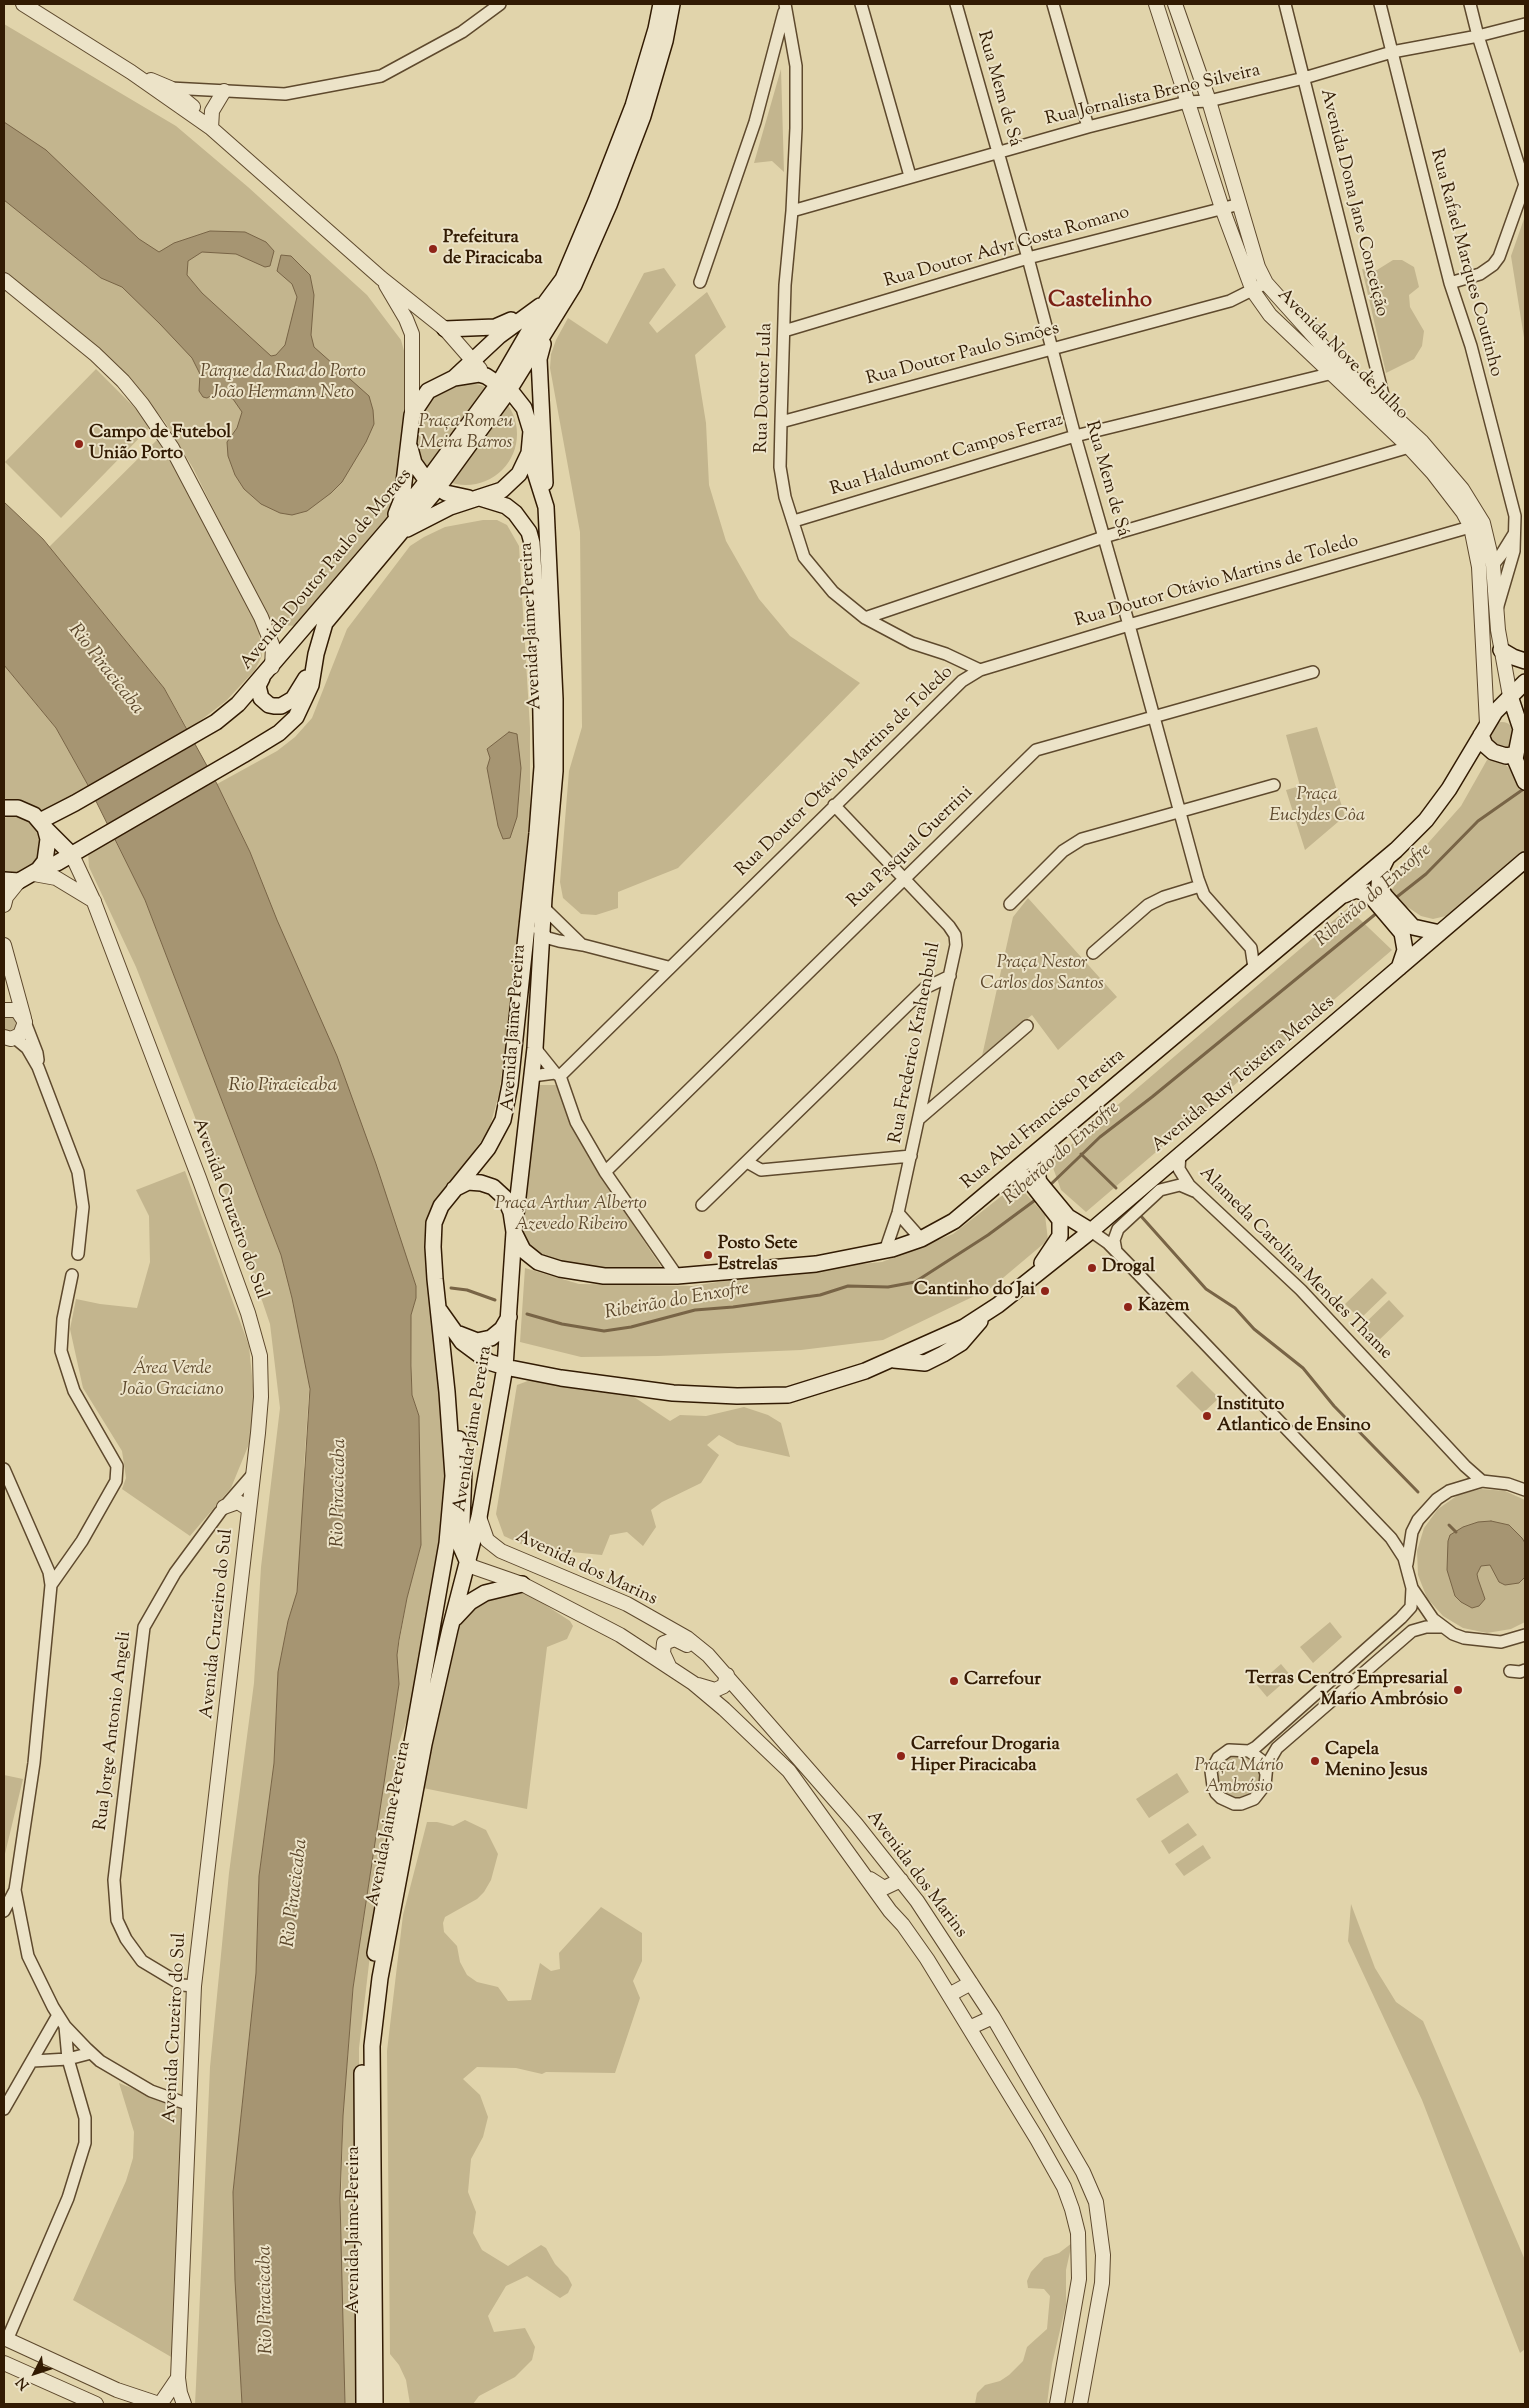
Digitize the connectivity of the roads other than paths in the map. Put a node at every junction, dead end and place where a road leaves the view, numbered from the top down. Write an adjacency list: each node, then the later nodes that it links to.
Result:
1 (23, 4): 17 (street)
2 (500, 4): 21 (street)
3 (660, 4): 39 (main road, Avenida Doutor Paulo de Moraes)
4 (672, 4): 40 (main road, Avenida Doutor Paulo de Moraes)
5 (861, 4): 27 (street)
6 (956, 4): 26 (street, Rua Mem de Sá)
7 (1054, 4): 24 (street)
8 (1156, 4): 23 (street, Avenida Nove de Julho)
9 (1175, 4): 22 (street, Avenida Nove de Julho)
10 (1286, 4): 18 (street, Avenida Dona Jane Conceição)
11 (1380, 4): 16 (street, Rua Rafael Marques Coutinho)
12 (1470, 4): 15 (street)
13 (785, 5): 31 (street, Rua Doutor Lula); 35 (street)
14 (1525, 24): 15 (street, Rua Jornalista Breno Silveira)
15 (1478, 36): 16 (street, Rua Jornalista Breno Silveira); 28 (street)
16 (1392, 52): 18 (street, Rua Jornalista Breno Silveira); 37 (street, Rua Rafael Marques Coutinho)
17 (131, 72): 19 (street); 20 (street)
18 (1304, 78): 22 (street, Rua Jornalista Breno Silveira); 49 (street, Avenida Dona Jane Conceição)
19 (149, 86): 20 (street); 25 (street)
20 (170, 88): 21 (street); 25 (street)
21 (224, 91): 25 (street)
22 (1209, 101): 23 (street, Rua Jornalista Breno Silveira); 29 (street, Avenida Nove de Julho)
23 (1187, 102): 24 (street, Rua Jornalista Breno Silveira); 30 (street, Avenida Nove de Julho)
24 (1088, 127): 26 (street, Rua Jornalista Breno Silveira)
25 (211, 128): 33 (street)
26 (998, 152): 27 (street, Rua Jornalista Breno Silveira); 32 (street, Rua Mem de Sá)
27 (910, 176): 31 (street, Rua Jornalista Breno Silveira)
28 (1525, 185): 37 (street)
29 (1240, 204): 30 (street, Rua Doutor Adyr Costa Romano); 36 (street, Avenida Nove de Julho)
30 (1222, 208): 32 (street, Rua Doutor Adyr Costa Romano); 38 (street, Avenida Nove de Julho)
31 (792, 211): 42 (street, Rua Doutor Lula)
32 (1028, 258): 42 (street, Rua Doutor Adyr Costa Romano); 43 (street, Rua Mem de Sá)
33 (382, 278): 41 (street); 50 (street)
34 (4, 280): 74 (street)
35 (700, 282)
36 (1266, 283): 38 (street, Rua Doutor Paulo Simões); 45 (street, Avenida Nove de Julho)
37 (1450, 283): 64 (street, Rua Rafael Marques Coutinho)
38 (1253, 291): 43 (street, Rua Doutor Paulo Simões); 45 (street, Avenida Nove de Julho)
39 (546, 302): 41 (main road); 44 (main road); 48 (main road, Avenida Doutor Paulo de Moraes)
40 (550, 326): 48 (main road, Avenida Doutor Paulo de Moraes); 51 (main road)
41 (445, 329): 44 (street)
42 (784, 332): 52 (street, Rua Doutor Lula)
43 (1052, 350): 52 (street, Rua Doutor Paulo Simões); 53 (street, Rua Mem de Sá)
44 (472, 360): 46 (street); 47 (main road)
45 (1338, 371): 49 (street, Avenida Nove de Julho); 53 (street, Rua Haldumont Campos Ferraz); 56 (street, Avenida Nove de Julho)
46 (486, 376): 47 (main road); 48 (main road, Avenida Jaime Pereira)
47 (454, 378): 50 (main road)
48 (504, 387): 57 (main road, Avenida Jaime Pereira); 58 (main road, Avenida Doutor Paulo de Moraes)
49 (1387, 410): 55 (street, Avenida Nove de Julho)
50 (412, 415): 54 (main road)
51 (542, 419): 57 (main road); 60 (main road)
52 (781, 422): 61 (street, Rua Doutor Lula)
53 (1075, 436): 61 (street, Rua Haldumont Campos Ferraz); 65 (street, Rua Mem de Sá)
54 (408, 442): 58 (main road); 63 (main road)
55 (1422, 442): 56 (street); 62 (street, Avenida Nove de Julho)
56 (1409, 447): 62 (street, Avenida Nove de Julho); 65 (street)
57 (530, 448): 59 (main road); 60 (main road, Avenida Jaime Pereira)
58 (432, 485): 59 (main road, Avenida Jaime Pereira); 63 (main road, Avenida Doutor Paulo de Moraes)
59 (477, 498): 63 (main road); 101 (main road, Avenida Jaime Pereira)
60 (546, 507): 101 (main road, Avenida Jaime Pereira)
61 (794, 520): 68 (street, Rua Doutor Lula)
62 (1477, 525): 66 (street, Avenida Nove de Julho); 69 (street, Rua Doutor Otávio Martins de Toledo); 80 (street, Avenida Nove de Julho)
63 (394, 530): 71 (main road, Avenida Doutor Paulo de Moraes); 74 (main road, Avenida Doutor Paulo de Moraes)
64 (1516, 531): 66 (street); 67 (street, Rua Rafael Marques Coutinho)
65 (1104, 537): 68 (street); 69 (street, Rua Mem de Sá)
66 (1493, 565): 67 (street, Avenida Nove de Julho)
67 (1496, 613): 70 (street, Avenida Nove de Julho)
68 (865, 618): 73 (street, Rua Doutor Lula)
69 (1129, 625): 73 (street, Rua Doutor Otávio Martins de Toledo); 78 (street, Rua Mem de Sá)
70 (1501, 650): 72 (main road); 77 (street, Avenida Nove de Julho)
71 (316, 654): 74 (main road); 88 (main road, Avenida Doutor Paulo de Moraes)
72 (1525, 662)
73 (980, 670): 84 (street, Rua Doutor Otávio Martins de Toledo)
74 (267, 672): 87 (main road, Avenida Doutor Paulo de Moraes)
75 (1313, 672): 78 (street, Rua Pasqual Guerrini)
76 (1525, 682): 77 (main road, Rua Abel Francisco Pereira)
77 (1510, 696): 79 (main road); 80 (main road, Rua Abel Francisco Pereira)
78 (1153, 717): 86 (street, Rua Mem de Sá); 92 (street, Rua Pasqual Guerrini)
79 (1518, 718): 80 (main road); 81 (main road)
80 (1488, 723): 81 (main road); 89 (main road, Rua Abel Francisco Pereira)
81 (1515, 754): 82 (main road)
82 (1524, 780)
83 (1274, 785): 86 (street)
84 (834, 805): 92 (street, Rua Frederico Krahenbuhl); 110 (street, Rua Doutor Otávio Martins de Toledo)
85 (6, 806): 87 (main road)
86 (1179, 812): 95 (street, Rua Mem de Sá); 99 (street)
87 (42, 825): 88 (main road); 91 (main road)
88 (72, 855): 91 (main road, Avenida Doutor Paulo de Moraes); 98 (street, Avenida Cruzeiro do Sul)
89 (1388, 856): 96 (main road); 97 (main road, Rua Abel Francisco Pereira)
90 (1525, 860): 103 (main road, Avenida Ruy Teixeira Mendes)
91 (36, 872): 94 (main road, Avenida Doutor Paulo de Moraes); 98 (street)
92 (904, 879): 113 (street, Rua Frederico Krahenbuhl); 127 (street, Rua Pasqual Guerrini)
93 (4, 880): 94 (main road)
94 (19, 881): 100 (street)
95 (1200, 886): 107 (street, Rua Mem de Sá); 108 (street)
96 (1374, 890): 97 (main road); 102 (main road)
97 (1338, 897): 109 (main road, Rua Abel Francisco Pereira)
98 (94, 902): 150 (street, Avenida Cruzeiro do Sul)
99 (1010, 904)
100 (4, 905)
101 (536, 909): 104 (main road, Avenida Jaime Pereira); 106 (street); 130 (main road, Avenida Jaime Pereira)
102 (1407, 930): 103 (main road); 112 (main road)
103 (1440, 933): 112 (main road, Avenida Ruy Teixeira Mendes)
104 (541, 934): 106 (street); 118 (main road, Avenida Jaime Pereira)
105 (4, 945): 115 (street)
106 (583, 945): 110 (street)
107 (1251, 948): 109 (street); 111 (street)
108 (1093, 953)
109 (1271, 953): 111 (main road, Rua Abel Francisco Pereira)
110 (668, 967): 120 (street, Rua Doutor Otávio Martins de Toledo)
111 (1254, 968): 123 (main road, Rua Abel Francisco Pereira)
112 (1399, 968): 124 (main road, Avenida Ruy Teixeira Mendes)
113 (950, 976): 122 (street, Rua Frederico Krahenbuhl); 126 (street)
114 (4, 1010): 115 (street)
115 (24, 1020): 117 (street); 119 (street)
116 (1027, 1026): 122 (street)
117 (9, 1040): 119 (street)
118 (535, 1048): 120 (street); 121 (main road, Avenida Jaime Pereira)
119 (38, 1067): 140 (street)
120 (557, 1075): 121 (street); 127 (street)
121 (532, 1076): 136 (main road, Avenida Jaime Pereira)
122 (920, 1118): 125 (street, Rua Frederico Krahenbuhl)
123 (1067, 1127): 128 (main road, Rua Abel Francisco Pereira); 129 (main road)
124 (1180, 1153): 131 (street, Alameda Carolina Mendes Thame); 135 (main road, Avenida Ruy Teixeira Mendes)
125 (911, 1156): 126 (street); 133 (street, Rua Frederico Krahenbuhl)
126 (746, 1162): 132 (street)
127 (605, 1172): 142 (street)
128 (1008, 1176): 129 (main road); 137 (main road, Rua Abel Francisco Pereira)
129 (1037, 1185): 134 (main road)
130 (452, 1189): 136 (main road); 144 (main road, Avenida Jaime Pereira)
131 (1201, 1197): 139 (street); 151 (street, Alameda Carolina Mendes Thame)
132 (702, 1205)
133 (898, 1213): 137 (street); 138 (street, Rua Frederico Krahenbuhl)
134 (1060, 1213): 135 (main road); 143 (main road)
135 (1091, 1231): 139 (street); 143 (main road, Avenida Ruy Teixeira Mendes)
136 (514, 1232): 142 (main road, Rua Abel Francisco Pereira); 145 (main road, Avenida Jaime Pereira)
137 (921, 1239): 138 (main road, Rua Abel Francisco Pereira)
138 (885, 1251): 142 (main road, Rua Abel Francisco Pereira)
139 (1116, 1251): 157 (street)
140 (78, 1254)
141 (72, 1275): 159 (street)
142 (677, 1276)
143 (1033, 1276): 147 (main road, Avenida Ruy Teixeira Mendes)
144 (438, 1307): 146 (main road, Avenida Ruy Teixeira Mendes); 148 (main road, Avenida Jaime Pereira)
145 (509, 1316): 146 (main road); 147 (main road, Avenida Jaime Pereira)
146 (452, 1329): 147 (main road, Avenida Ruy Teixeira Mendes)
147 (506, 1367): 155 (main road, Avenida Jaime Pereira)
148 (447, 1392): 156 (main road); 197 (main road, Avenida Jaime Pereira)
149 (4, 1474): 159 (street)
150 (253, 1474): 153 (street, Rua Jorge Antonio Angeli); 154 (street, Avenida Cruzeiro do Sul)
151 (1482, 1481): 152 (street); 157 (street)
152 (1525, 1490)
153 (224, 1507): 154 (street); 177 (street, Rua Jorge Antonio Angeli)
154 (249, 1510): 177 (street, Avenida Cruzeiro do Sul)
155 (479, 1517): 156 (main road, Avenida Jaime Pereira); 164 (street, Avenida dos Marins)
156 (468, 1563): 158 (street); 162 (main road, Avenida Jaime Pereira)
157 (1407, 1565): 160 (street)
158 (522, 1584): 162 (main road); 165 (street)
159 (51, 1585): 174 (street)
160 (1412, 1588): 161 (street); 170 (street)
161 (1443, 1627): 163 (street); 171 (street)
162 (450, 1629): 198 (main road, Avenida Jaime Pereira)
163 (1525, 1635)
164 (708, 1655): 165 (street); 168 (street, Avenida dos Marins)
165 (669, 1666): 169 (street)
166 (1525, 1670): 167 (street)
167 (1510, 1671)
168 (727, 1674): 169 (street); 173 (street, Avenida dos Marins)
169 (692, 1683): 172 (street)
170 (1249, 1751): 171 (street); 171 (street)
171 (1266, 1774)
172 (860, 1870): 173 (street); 178 (street)
173 (901, 1880): 176 (street, Avenida dos Marins)
174 (15, 1890): 175 (street); 179 (street)
175 (4, 1911)
176 (971, 1983): 178 (street); 180 (street, Avenida dos Marins)
177 (194, 1986): 186 (street, Avenida Cruzeiro do Sul)
178 (949, 1995): 182 (street)
179 (58, 2014): 181 (street); 185 (street)
180 (993, 2017): 182 (street); 200 (street, Avenida dos Marins)
181 (65, 2026): 183 (street); 184 (street)
182 (969, 2028): 199 (street)
183 (91, 2053): 184 (street); 186 (street)
184 (68, 2059): 185 (street); 188 (street)
185 (32, 2061): 187 (street)
186 (190, 2105): 190 (street, Avenida Cruzeiro do Sul)
187 (4, 2108)
188 (5, 2339): 192 (street)
189 (4, 2362): 191 (street)
190 (178, 2378): 194 (street); 196 (street, Avenida Cruzeiro do Sul)
191 (72, 2399): 193 (street)
192 (136, 2401): 194 (street)
193 (96, 2404)
194 (160, 2404): 195 (street)
195 (180, 2404)
196 (184, 2404)
197 (364, 2404)
198 (375, 2404)
199 (1057, 2404)
200 (1080, 2404)

